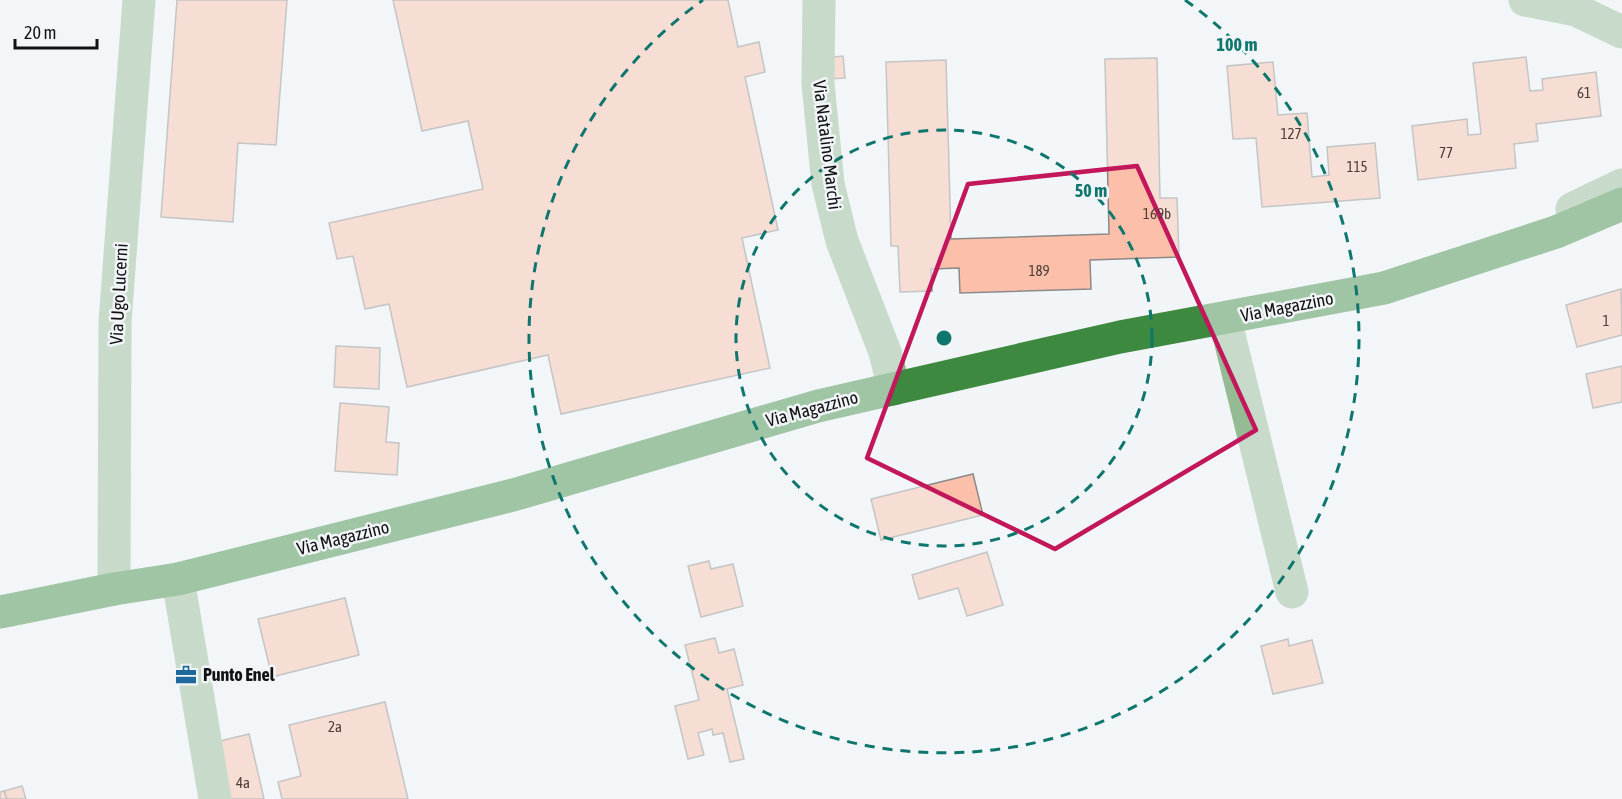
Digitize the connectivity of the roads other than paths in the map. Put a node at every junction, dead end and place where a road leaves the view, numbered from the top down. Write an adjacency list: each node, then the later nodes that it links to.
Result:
1 (139, 0): 11 (street, Via Ugo Lucerni)
2 (819, 0): 9 (street, Via Natalino Marchi)
3 (1525, 0): 4 (street)
4 (1622, 32)
5 (1622, 185): 7 (street)
6 (1622, 204): 7 (main road, Via Magazzino)
7 (1485, 255): 8 (main road, Via Magazzino)
8 (1225, 319): 9 (main road, Via Magazzino); 12 (street)
9 (894, 389): 10 (main road, Via Magazzino)
10 (178, 579): 11 (main road, Via Magazzino); 14 (street)
11 (114, 589): 13 (main road, Via Magazzino)
12 (1292, 592)
13 (0, 612)
14 (215, 799)

